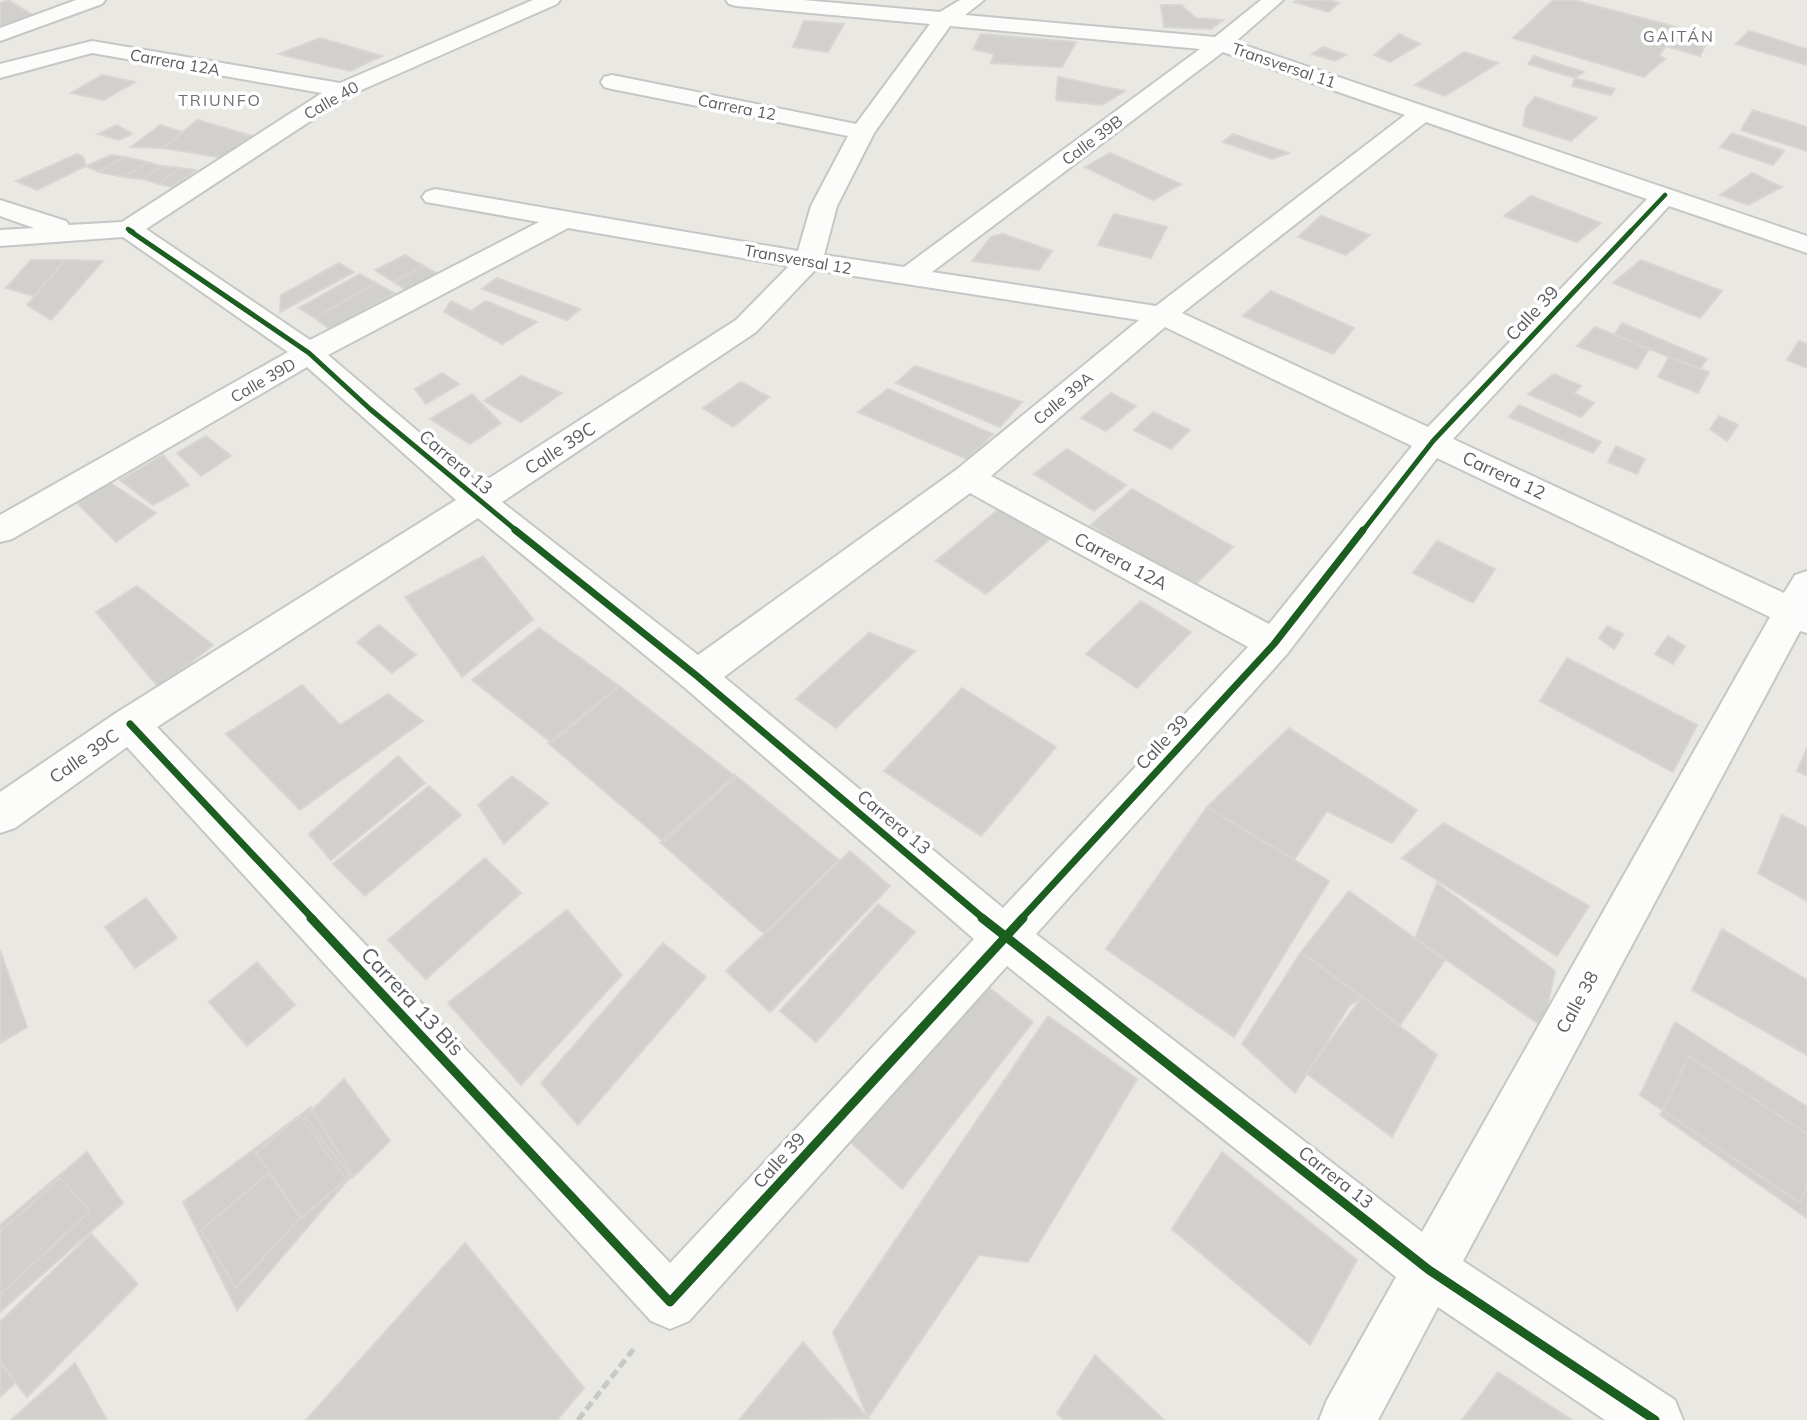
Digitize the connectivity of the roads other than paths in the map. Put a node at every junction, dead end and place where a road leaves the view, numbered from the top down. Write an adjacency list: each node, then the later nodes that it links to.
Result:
1 (95, 0): 7 (street)
2 (550, 0): 11 (street, Calle 40)
3 (736, 0): 6 (street, Transversal 11)
4 (974, 0): 6 (street, Calle 39C)
5 (1273, 0): 8 (street, Calle 39B)
6 (945, 18): 8 (street, Transversal 11); 14 (street, Calle 39C)
7 (0, 35)
8 (1220, 44): 13 (street, Transversal 11); 24 (street, Calle 39B)
9 (3, 68): 11 (street, Carrera 12A); 12 (street)
10 (612, 82): 14 (street, Carrera 12)
11 (342, 90): 19 (street, Calle 40)
12 (0, 92)
13 (1424, 112): 15 (street, Transversal 11); 25 (street, Calle 39A)
14 (862, 132): 23 (street, Calle 39C)
15 (1665, 195): 22 (street, Transversal 11); 27 (street, Calle 39)
16 (435, 197): 18 (street, Transversal 12)
17 (0, 208): 20 (street)
18 (567, 218): 23 (street, Transversal 12); 26 (street, Calle 39D)
19 (128, 229): 20 (street); 26 (street, Carrera 13)
20 (73, 232): 21 (street)
21 (0, 238)
22 (1807, 245)
23 (809, 261): 24 (street, Transversal 12); 29 (street, Calle 39C)
24 (908, 277): 25 (street, Transversal 12)
25 (1162, 316): 27 (street, Carrera 12); 28 (street, Calle 39A)
26 (309, 353): 29 (street, Carrera 13); 30 (street, Calle 39D)
27 (1433, 441): 31 (street, Carrera 12); 32 (street, Calle 39)
28 (968, 478): 32 (street, Carrera 12A); 33 (street, Calle 39A)
29 (479, 501): 33 (street, Carrera 13); 34 (street, Calle 39C)
30 (0, 530)
31 (1802, 605): 37 (street, Calle 38)
32 (1274, 644): 36 (street, Calle 39)
33 (697, 676): 36 (street, Carrera 13)
34 (130, 724): 35 (street, Calle 39C); 38 (street, Carrera 13 Bis)
35 (0, 815)
36 (1004, 936): 37 (street, Carrera 13); 38 (street, Calle 39)
37 (1429, 1270): 39 (street, Calle 38); 40 (street, Carrera 13)
38 (670, 1302)
39 (1347, 1420)
40 (1655, 1420)

